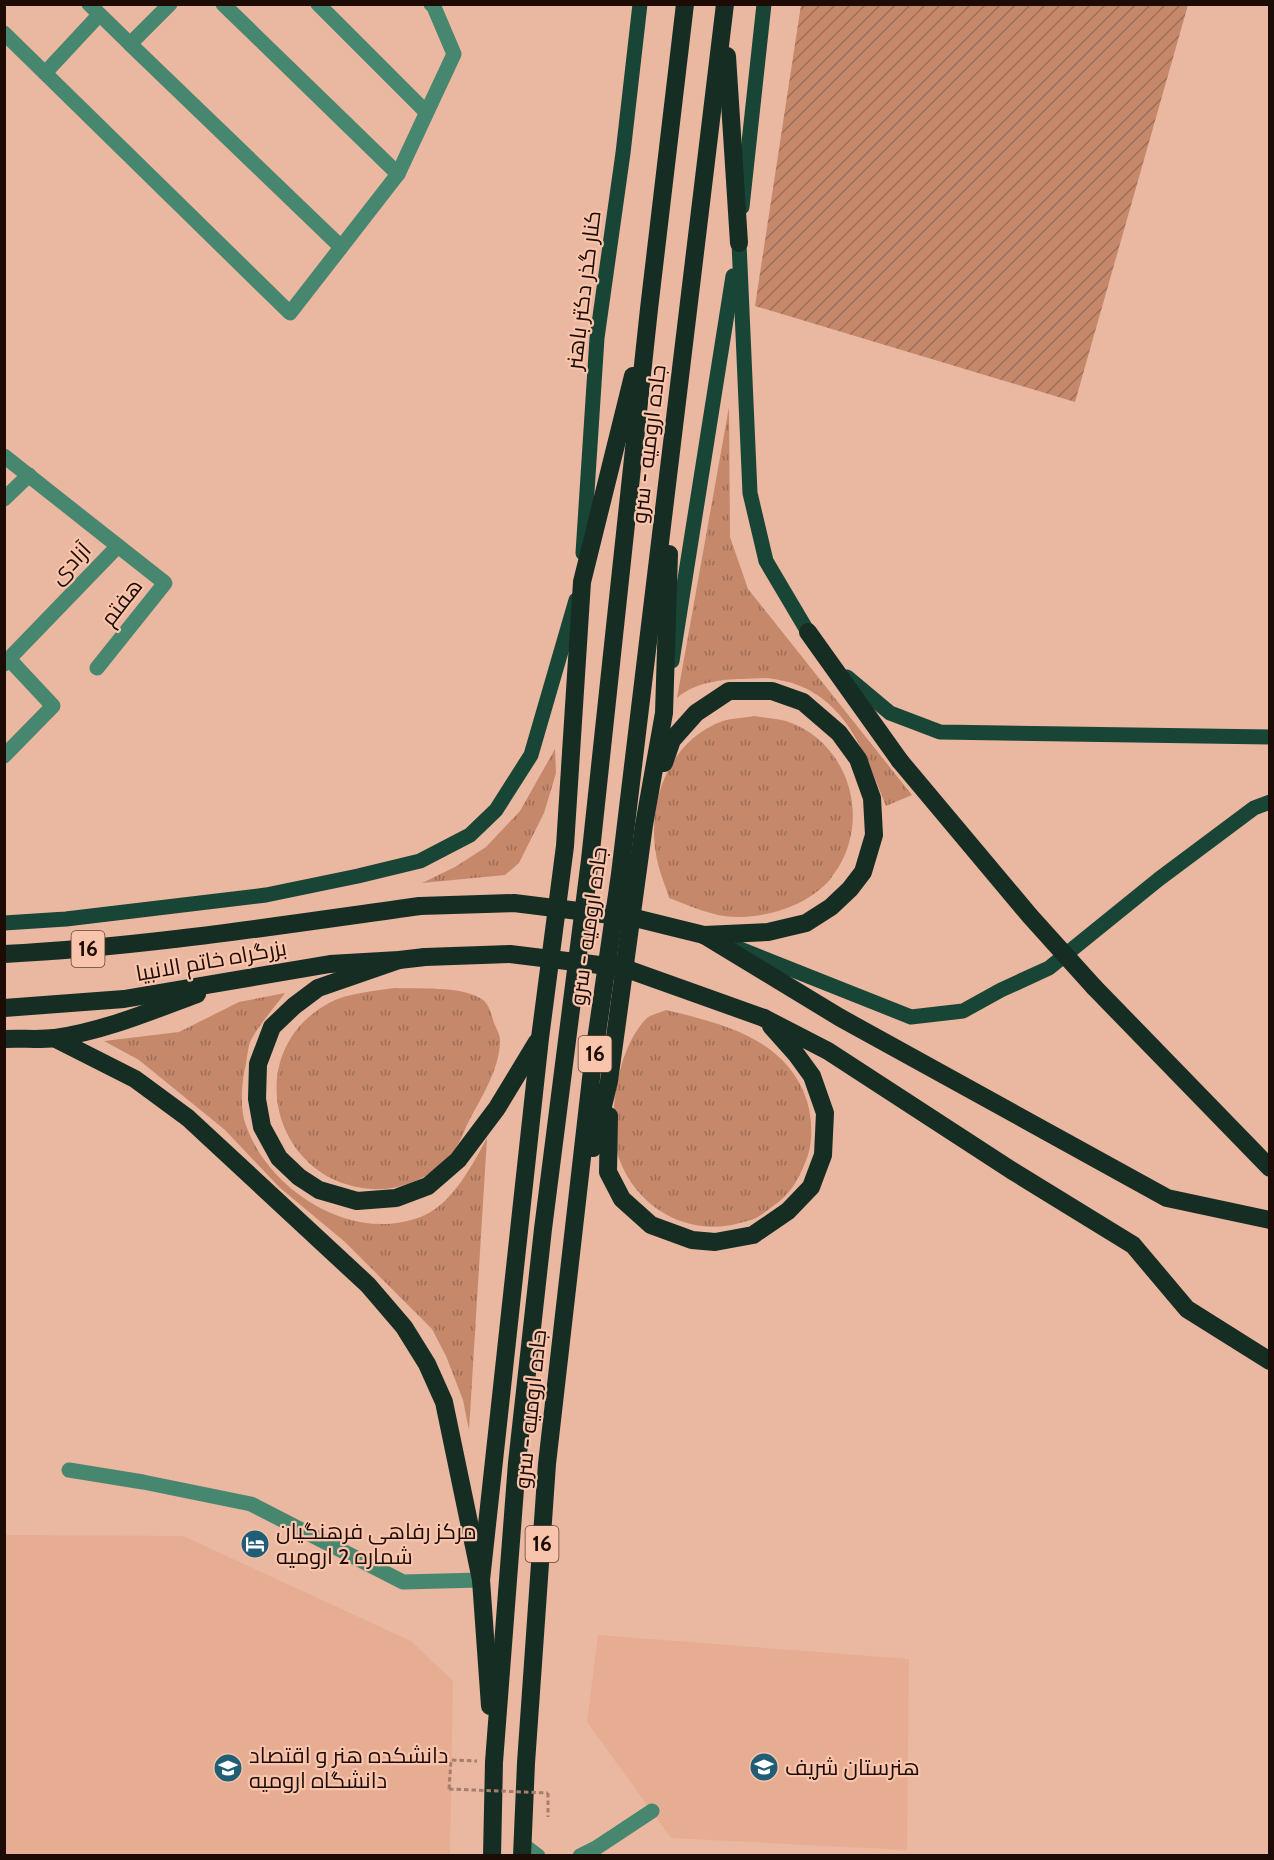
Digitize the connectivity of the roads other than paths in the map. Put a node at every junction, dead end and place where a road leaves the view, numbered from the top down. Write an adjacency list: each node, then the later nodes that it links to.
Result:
1 (170, 4): 11 (street)
2 (223, 4): 14 (street)
3 (318, 4): 13 (street)
4 (431, 4): 13 (street)
5 (640, 4): 23 (main road, کنار گذر دکتر باهنر)
6 (685, 4): 17 (highway, جاده ارومیه - سرو)
7 (764, 4): 15 (main road)
8 (725, 8): 15 (highway); 18 (highway, جاده ارومیه - سرو)
9 (94, 10): 11 (street); 12 (street)
10 (4, 33): 12 (street)
11 (130, 44): 16 (street)
12 (45, 73): 16 (street)
13 (426, 112): 14 (street)
14 (398, 174): 16 (street)
15 (739, 243): 24 (main road); 27 (main road)
16 (341, 247)
17 (649, 309): 23 (highway); 49 (highway, جاده ارومیه - سرو)
18 (673, 433): 27 (highway); 45 (highway, جاده ارومیه - سرو / 16)
19 (4, 456): 20 (street, آزادی)
20 (28, 475): 21 (street); 22 (street, آزادی)
21 (4, 500)
22 (118, 546): 25 (street, آزادی); 26 (street, هفتم)
23 (582, 582): 32 (main road, کنار گذر دکتر باهنر); 40 (highway)
24 (808, 632): 28 (main road); 43 (highway, bridge)
25 (7, 662): 29 (street)
26 (97, 668)
27 (664, 713): 31 (highway)
28 (1269, 737)
29 (4, 756)
30 (1269, 802): 33 (main road)
31 (644, 825): 33 (highway); 42 (highway)
32 (4, 923)
33 (704, 935): 34 (highway, بزرگراه خاتم الانبیا / 16, bridge); 44 (highway)
34 (4, 954)
35 (399, 960): 36 (highway, بزرگراه خاتم الانبیا); 38 (highway, بزرگراه خاتم الانبیا, bridge); 40 (highway)
36 (240, 978): 37 (highway, بزرگراه خاتم الانبیا); 39 (highway)
37 (4, 1008)
38 (764, 1018): 42 (highway); 46 (highway, بزرگراه خاتم الانبیا)
39 (54, 1038): 41 (highway); 48 (highway)
40 (540, 1038): 48 (highway)
41 (4, 1039)
42 (609, 1080): 45 (highway)
43 (1269, 1168)
44 (1269, 1220)
45 (573, 1234): 51 (highway, جاده ارومیه - سرو / 16)
46 (1269, 1361)
47 (69, 1470): 48 (street)
48 (481, 1580): 49 (highway)
49 (494, 1762): 52 (highway, جاده ارومیه - سرو)
50 (652, 1811): 54 (street)
51 (525, 1852): 53 (street)
52 (492, 1856)
53 (538, 1856)
54 (580, 1856)

